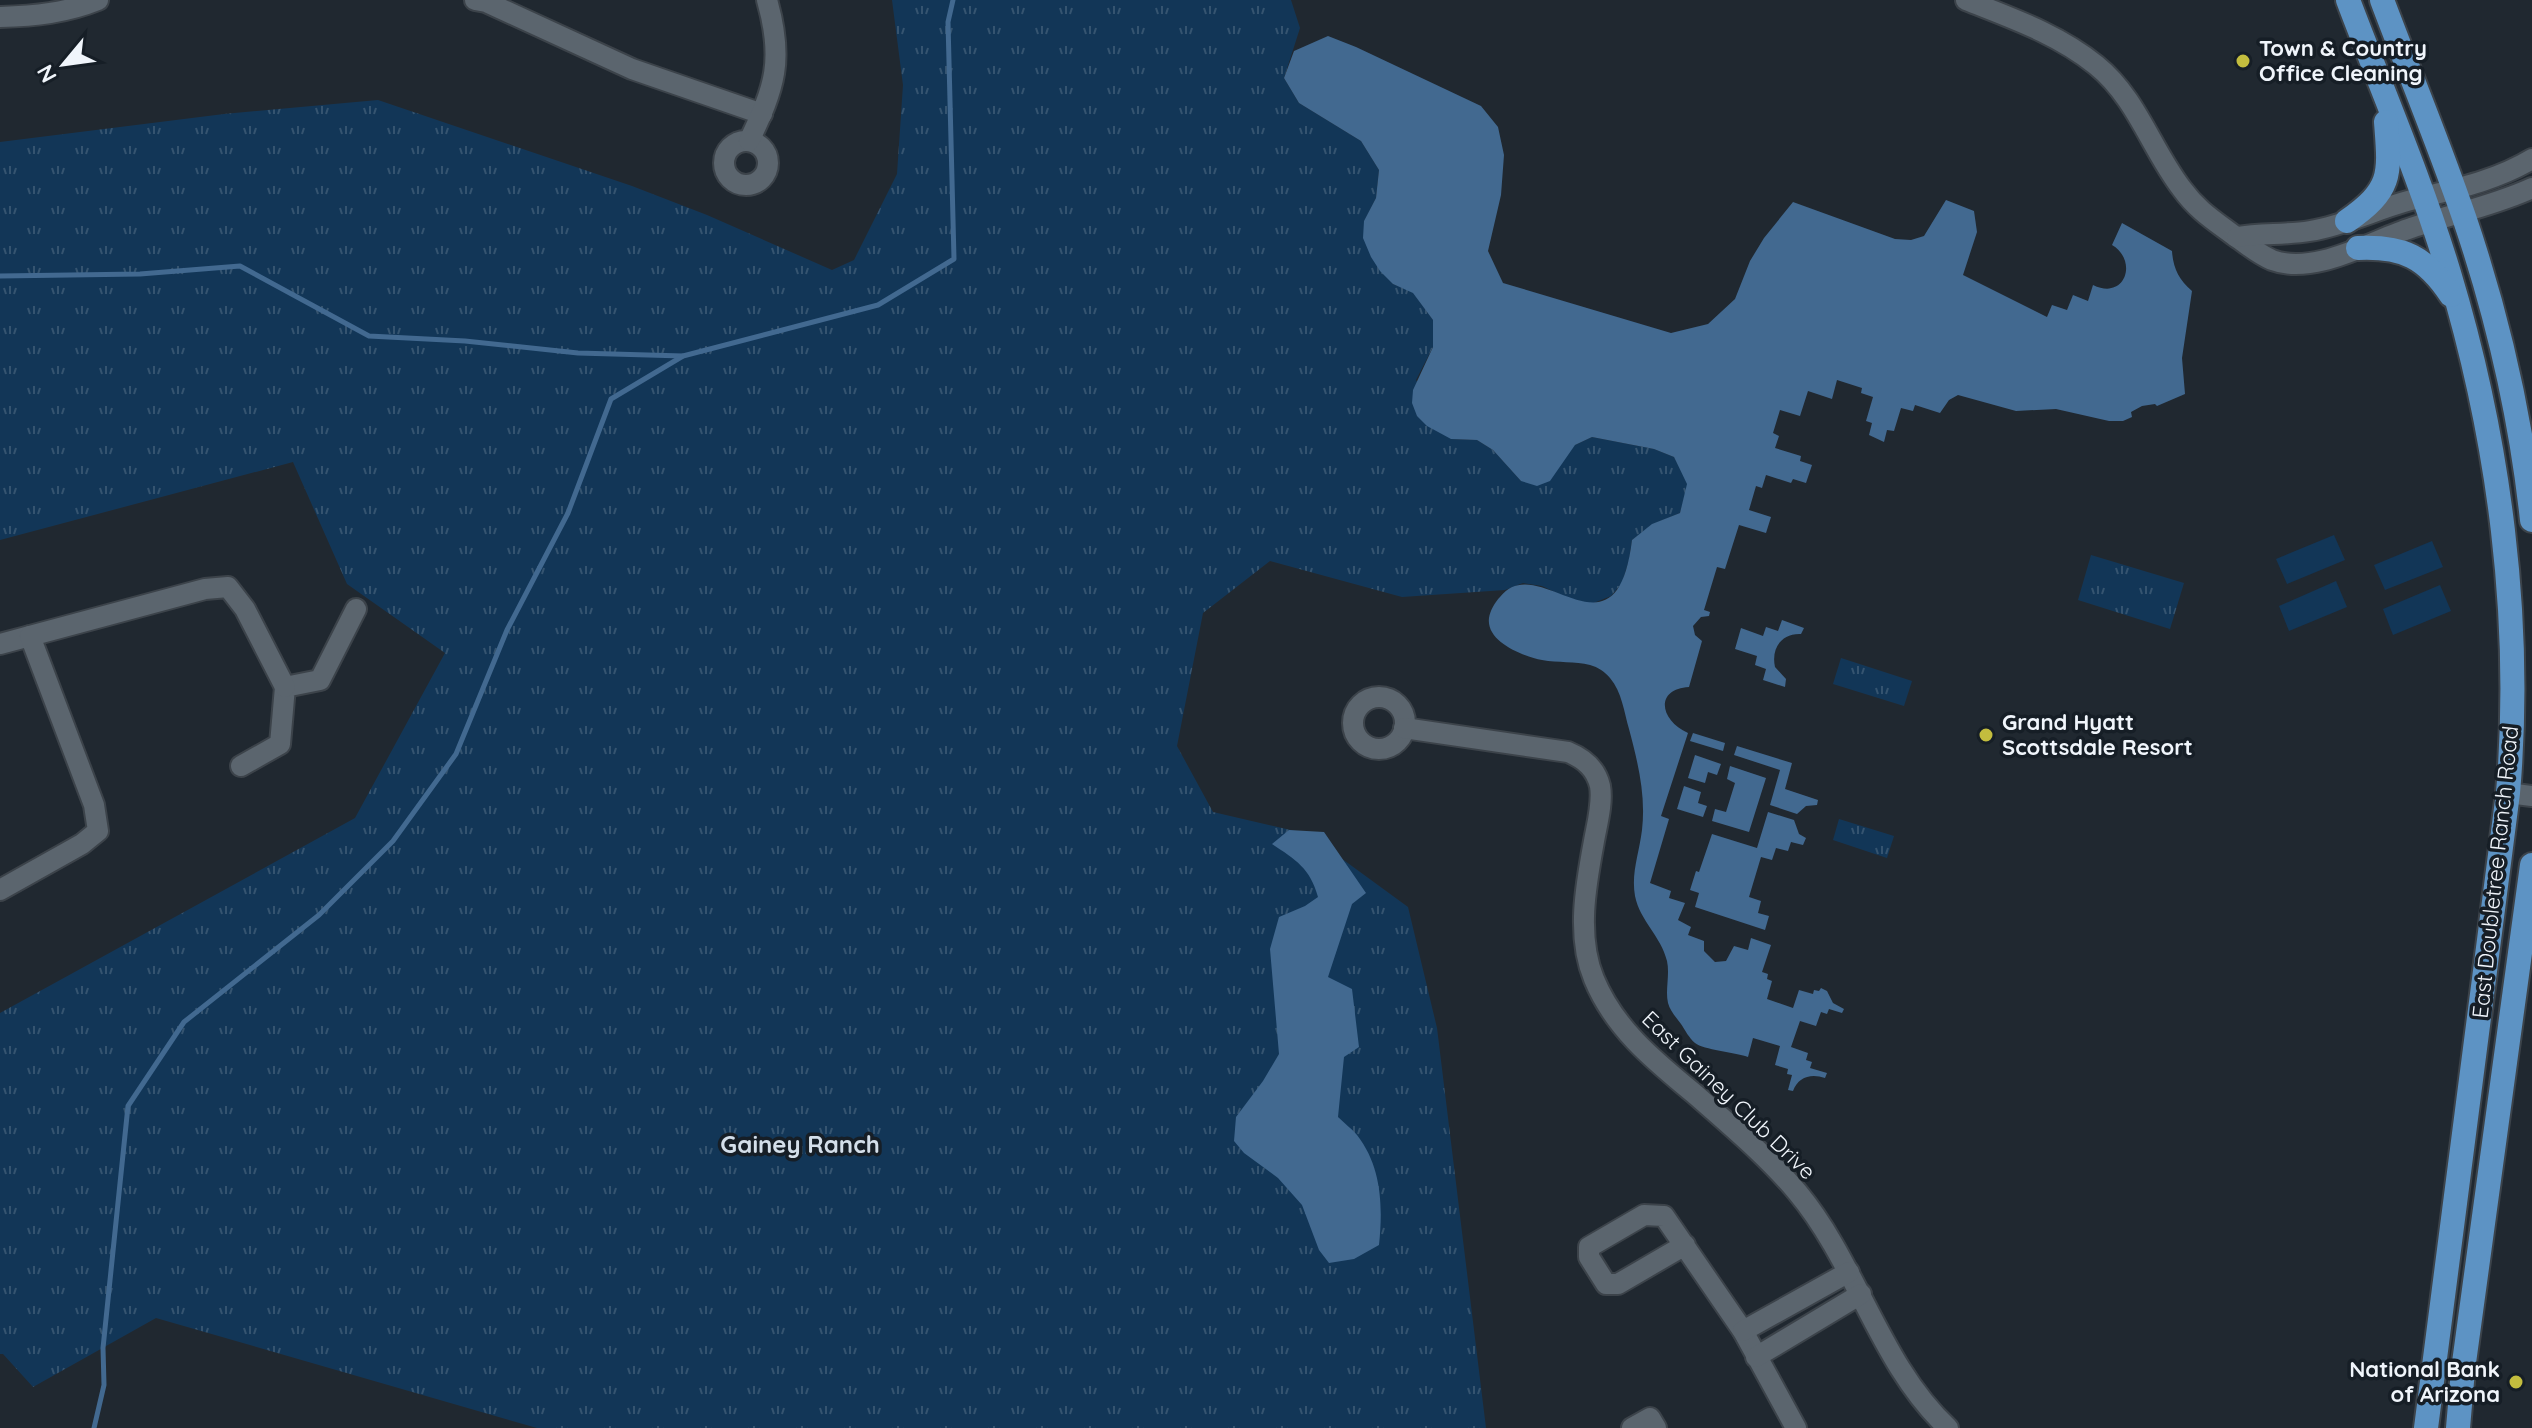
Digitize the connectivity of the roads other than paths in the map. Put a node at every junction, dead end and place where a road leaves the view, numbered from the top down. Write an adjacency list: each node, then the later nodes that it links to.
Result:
1 (98, 0): 7 (street)
2 (767, 0): 9 (street)
3 (1966, 0): 17 (street)
4 (2348, 0): 8 (main road, East Doubletree Ranch Road)
5 (2382, 0): 14 (main road)
6 (483, 1): 9 (street)
7 (0, 17)
8 (2384, 96): 13 (main road, East Doubletree Ranch Road); 15 (main road)
9 (762, 114): 10 (street)
10 (749, 141)
11 (2532, 159): 14 (street)
12 (2532, 188): 14 (street)
13 (2423, 197): 14 (street); 15 (street); 16 (main road, East Doubletree Ranch Road)
14 (2459, 201): 16 (street); 20 (main road)
15 (2347, 221): 17 (street)
16 (2431, 222): 18 (street); 19 (main road, East Doubletree Ranch Road)
17 (2237, 237): 18 (street)
18 (2358, 248): 19 (main road)
19 (2459, 307): 27 (main road, East Doubletree Ranch Road)
20 (2532, 520)
21 (356, 609): 24 (street)
22 (30, 636): 23 (street); 24 (street); 29 (street)
23 (0, 644)
24 (285, 687): 26 (street)
25 (1404, 728): 31 (street, East Gainey Club Drive)
26 (241, 766)
27 (2520, 794): 39 (main road, East Doubletree Ranch Road)
28 (2532, 865): 40 (main road, East Doubletree Ranch Road)
29 (0, 890)
30 (1685, 1245): 33 (street)
31 (1849, 1272): 32 (street, East Gainey Club Drive); 33 (street)
32 (1861, 1294): 34 (street); 38 (street, East Gainey Club Drive)
33 (1743, 1331): 34 (street)
34 (1756, 1357): 37 (street)
35 (1632, 1428): 36 (street)
36 (1656, 1428)
37 (1796, 1428)
38 (1948, 1428)
39 (2426, 1428)
40 (2458, 1428)

